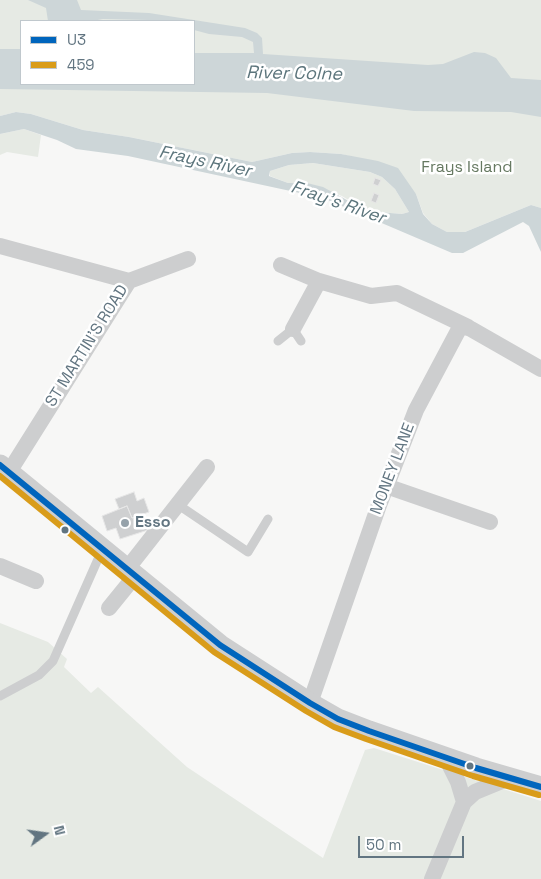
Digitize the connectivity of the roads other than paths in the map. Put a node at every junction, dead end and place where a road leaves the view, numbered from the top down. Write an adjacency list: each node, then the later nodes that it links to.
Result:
1 (0, 246): 4 (street, ST MARTIN'S ROAD)
2 (188, 259): 4 (street)
3 (281, 265): 5 (street)
4 (129, 281): 11 (street, ST MARTIN'S ROAD)
5 (319, 281): 6 (street); 7 (street)
6 (468, 327): 9 (street); 12 (street, MONEY LANE)
7 (297, 335): 8 (lane)
8 (278, 341)
9 (541, 369)
10 (207, 467): 13 (street)
11 (4, 469): 16 (street)
12 (386, 486): 15 (street); 22 (street, MONEY LANE)
13 (178, 504): 14 (lane); 18 (street)
14 (268, 519)
15 (490, 522)
16 (102, 549): 18 (street); 21 (lane)
17 (0, 566): 19 (street)
18 (131, 573): 20 (street); 22 (street)
19 (36, 581)
20 (109, 608)
21 (0, 696)
22 (310, 703): 23 (street)
23 (446, 758): 24 (street); 26 (street)
24 (509, 778): 25 (street); 26 (street)
25 (541, 787)
26 (464, 802): 27 (street)
27 (432, 879)

